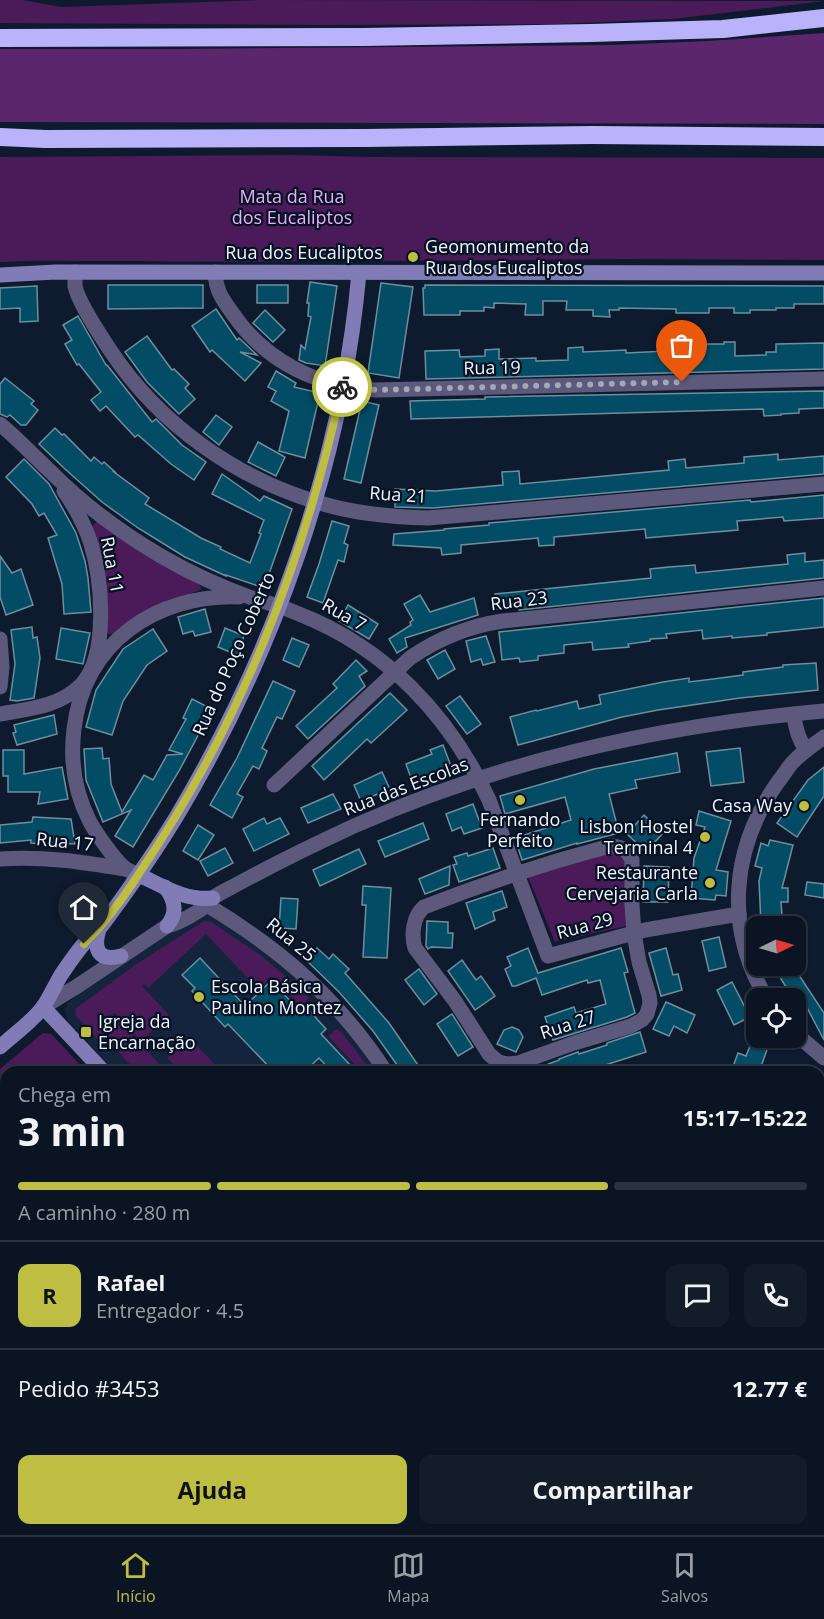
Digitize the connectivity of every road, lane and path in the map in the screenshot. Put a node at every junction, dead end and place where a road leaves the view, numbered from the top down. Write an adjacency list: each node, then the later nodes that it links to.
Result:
1 (824, 18): 2 (highway)
2 (0, 38)
3 (0, 137): 5 (highway)
4 (824, 137): 5 (highway)
5 (45, 139): 6 (highway)
6 (0, 143)
7 (75, 272): 8 (street, Rua dos Eucaliptos); 11 (street, Rua dos Eucaliptos); 17 (street, Rua 21)
8 (215, 272): 9 (street, Rua dos Eucaliptos); 13 (street, Rua 19)
9 (359, 273): 10 (street, Rua dos Eucaliptos); 13 (street, Rua do Poço Coberto)
10 (824, 273)
11 (0, 275)
12 (824, 379): 13 (street, Rua 19)
13 (342, 387): 17 (street, Rua do Poço Coberto)
14 (0, 424): 15 (street, Rua 7)
15 (53, 474): 19 (street, Rua 7); 22 (street, Rua 11)
16 (824, 484): 17 (street, Rua 21)
17 (314, 501): 20 (street, Rua do Poço Coberto)
18 (824, 588): 23 (street, Rua 23)
19 (254, 599): 20 (street, Rua 7); 22 (street)
20 (279, 606): 23 (street, Rua 7); 33 (street, Rua do Poço Coberto)
21 (0, 639): 24 (street)
22 (91, 672): 26 (street); 33 (street)
23 (394, 672): 30 (street, Rua 7); 31 (street, Rua 23)
24 (0, 687)
25 (824, 711): 27 (street, Rua das Escolas)
26 (0, 714)
27 (794, 714): 29 (street); 30 (street, Rua das Escolas)
28 (824, 737): 29 (street)
29 (806, 750): 37 (street)
30 (479, 779): 34 (street, Rua 7); 36 (street, Rua das Escolas)
31 (274, 784)
32 (0, 859): 33 (street, Rua 17)
33 (132, 872): 35 (street); 39 (street, Rua do Poço Coberto)
34 (516, 873): 40 (street, Rua 27); 40 (street, Rua 27); 42 (street, Rua 7)
35 (165, 887): 36 (street); 38 (street)
36 (210, 901): 38 (street, Rua das Escolas); 49 (street, Rua 25)
37 (739, 914): 40 (street, Rua 29); 43 (street)
38 (167, 926): 41 (street, Rua das Escolas)
39 (99, 929): 41 (street); 44 (street, Rua do Poço Coberto)
40 (634, 933): 42 (street, Rua 29)
41 (121, 956): 44 (street, Rua das Escolas)
42 (548, 956)
43 (761, 988)
44 (43, 1007): 46 (street, Rua do Poço Coberto); 48 (street)
45 (806, 1043): 47 (street)
46 (0, 1047)
47 (824, 1058)
48 (98, 1066)
49 (382, 1066)

